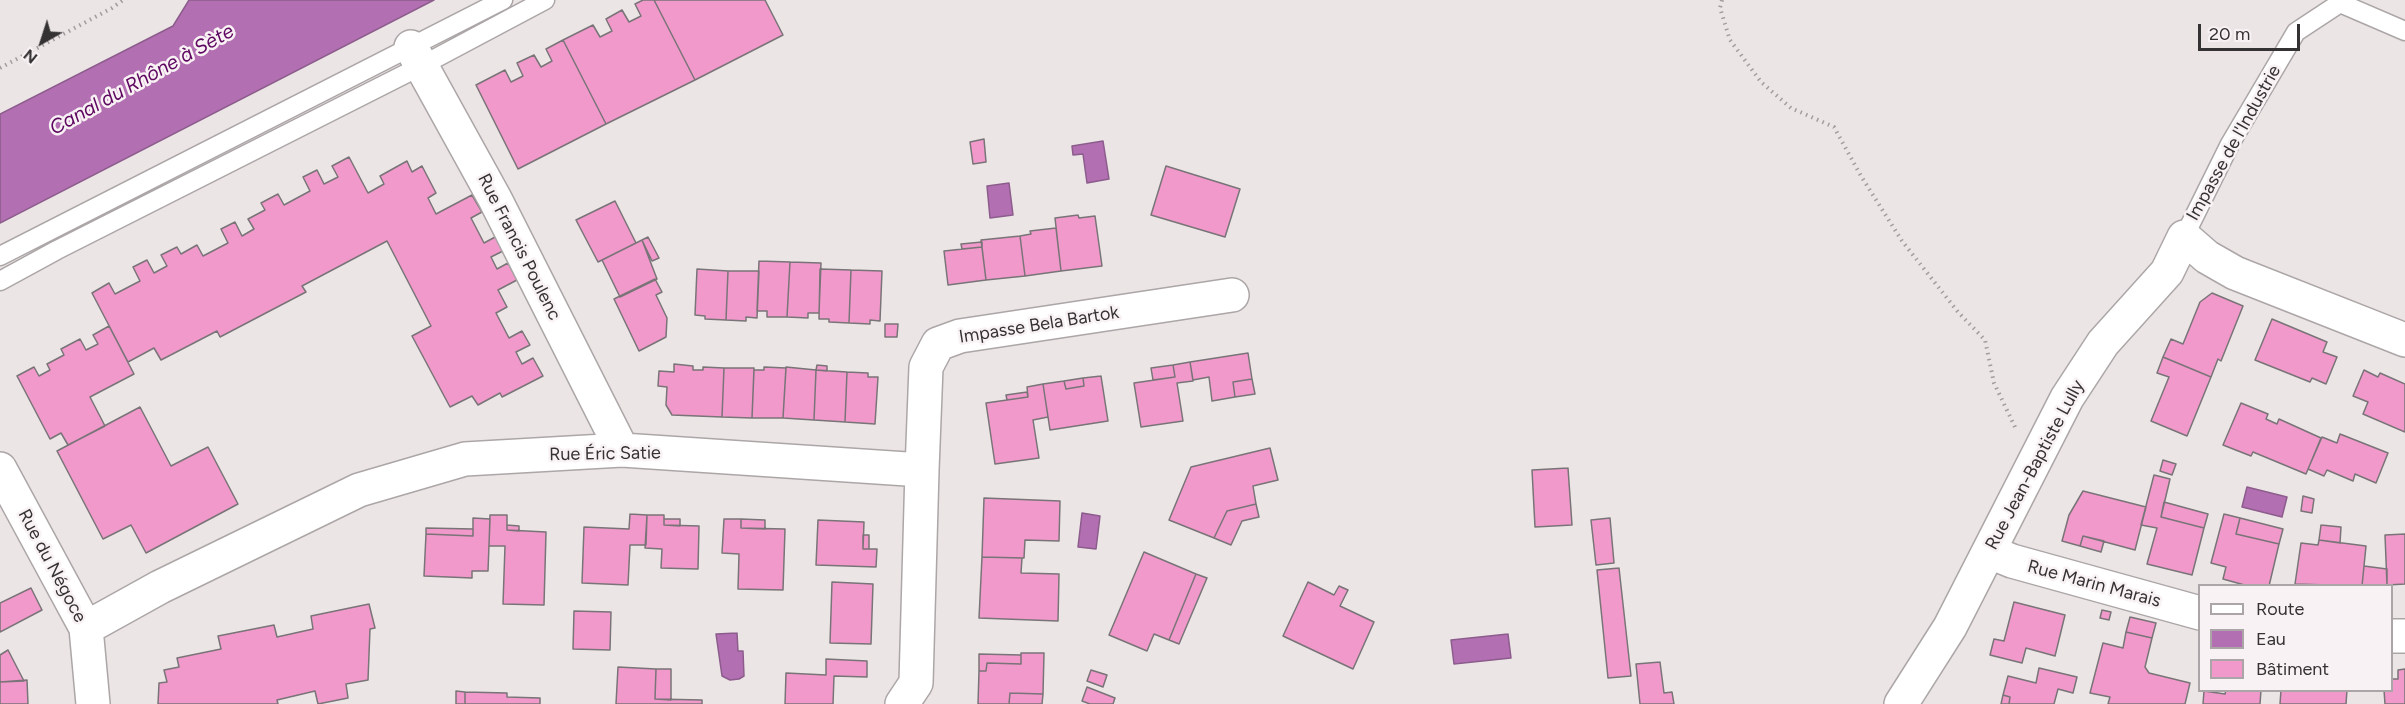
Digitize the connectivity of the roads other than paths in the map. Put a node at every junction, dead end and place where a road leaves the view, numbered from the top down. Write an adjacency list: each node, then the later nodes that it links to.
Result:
1 (503, 0): 4 (lane)
2 (545, 0): 4 (lane)
3 (2405, 31): 5 (lane, Impasse de l'Industrie)
4 (416, 56): 6 (lane); 7 (lane); 10 (street, Rue Francis Poulenc)
5 (2184, 237): 9 (street); 13 (street, Rue Jean-Baptiste Lully)
6 (0, 256)
7 (0, 280)
8 (1232, 295): 12 (street, Impasse Bela Bartok)
9 (2405, 340)
10 (622, 450): 12 (street, Rue Éric Satie); 15 (street, Rue Éric Satie)
11 (0, 469): 15 (street, Rue du Négoce)
12 (922, 470): 17 (street)
13 (1990, 552): 14 (street, Rue Marin Marais); 18 (street, Rue Jean-Baptiste Lully)
14 (2198, 613)
15 (86, 628): 16 (street, Rue du Négoce)
16 (93, 704)
17 (902, 704)
18 (1901, 704)

